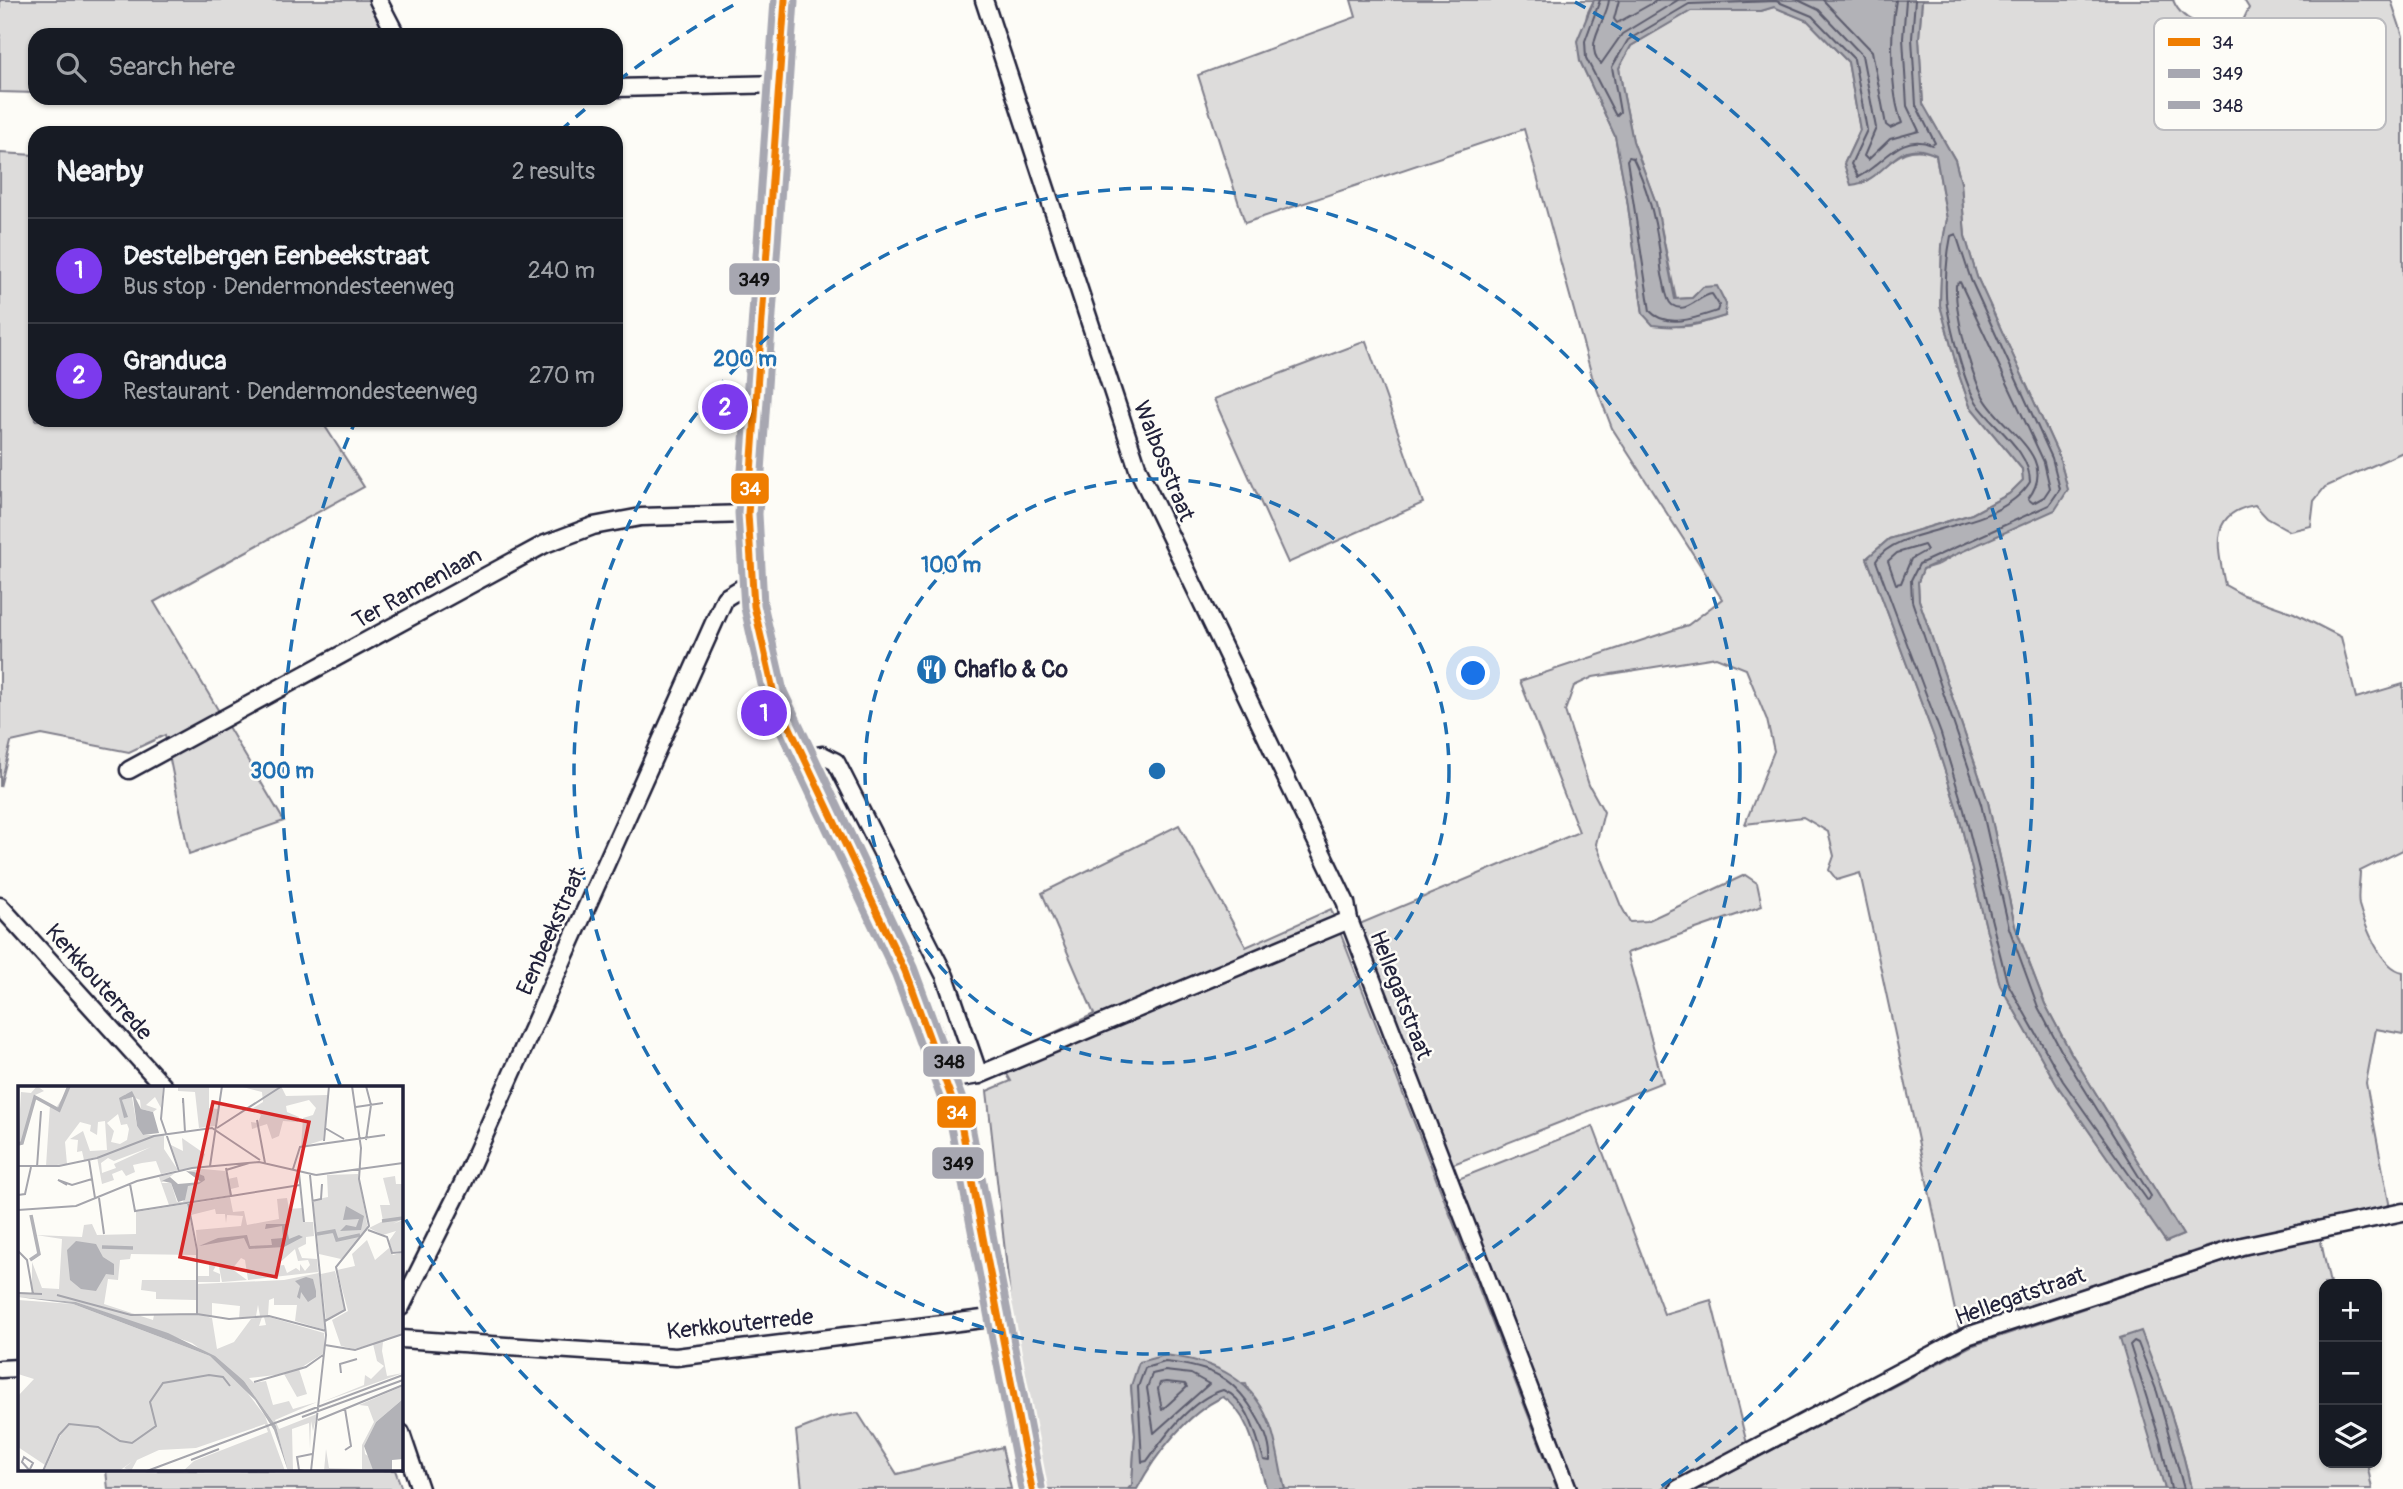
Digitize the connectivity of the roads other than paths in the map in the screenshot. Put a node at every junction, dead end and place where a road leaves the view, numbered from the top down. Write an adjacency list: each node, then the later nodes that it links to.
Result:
1 (378, 0): 4 (street)
2 (785, 0): 5 (main road)
3 (984, 0): 12 (street, Walbosstraat)
4 (392, 28)
5 (780, 84): 6 (street); 7 (main road)
6 (623, 88)
7 (748, 514): 8 (main road); 10 (street, Ter Ramenlaan)
8 (750, 583): 9 (main road); 17 (street, Eenbeekstraat)
9 (803, 758): 13 (street); 14 (main road)
10 (130, 770)
11 (0, 906): 15 (street, Kerkkouterrede)
12 (1349, 920): 13 (street, Hellegatstraat); 25 (street, Hellegatstraat)
13 (979, 1074): 14 (street, Hellegatstraat)
14 (948, 1080): 18 (main road)
15 (163, 1086)
16 (2403, 1212): 26 (street, Hellegatstraat)
17 (402, 1305)
18 (999, 1317): 19 (street, Kerkkouterrede); 24 (main road)
19 (402, 1339)
20 (18, 1368): 21 (street)
21 (0, 1369)
22 (402, 1436): 23 (street)
23 (420, 1489)
24 (1032, 1489)
25 (1568, 1489)
26 (1678, 1489)

